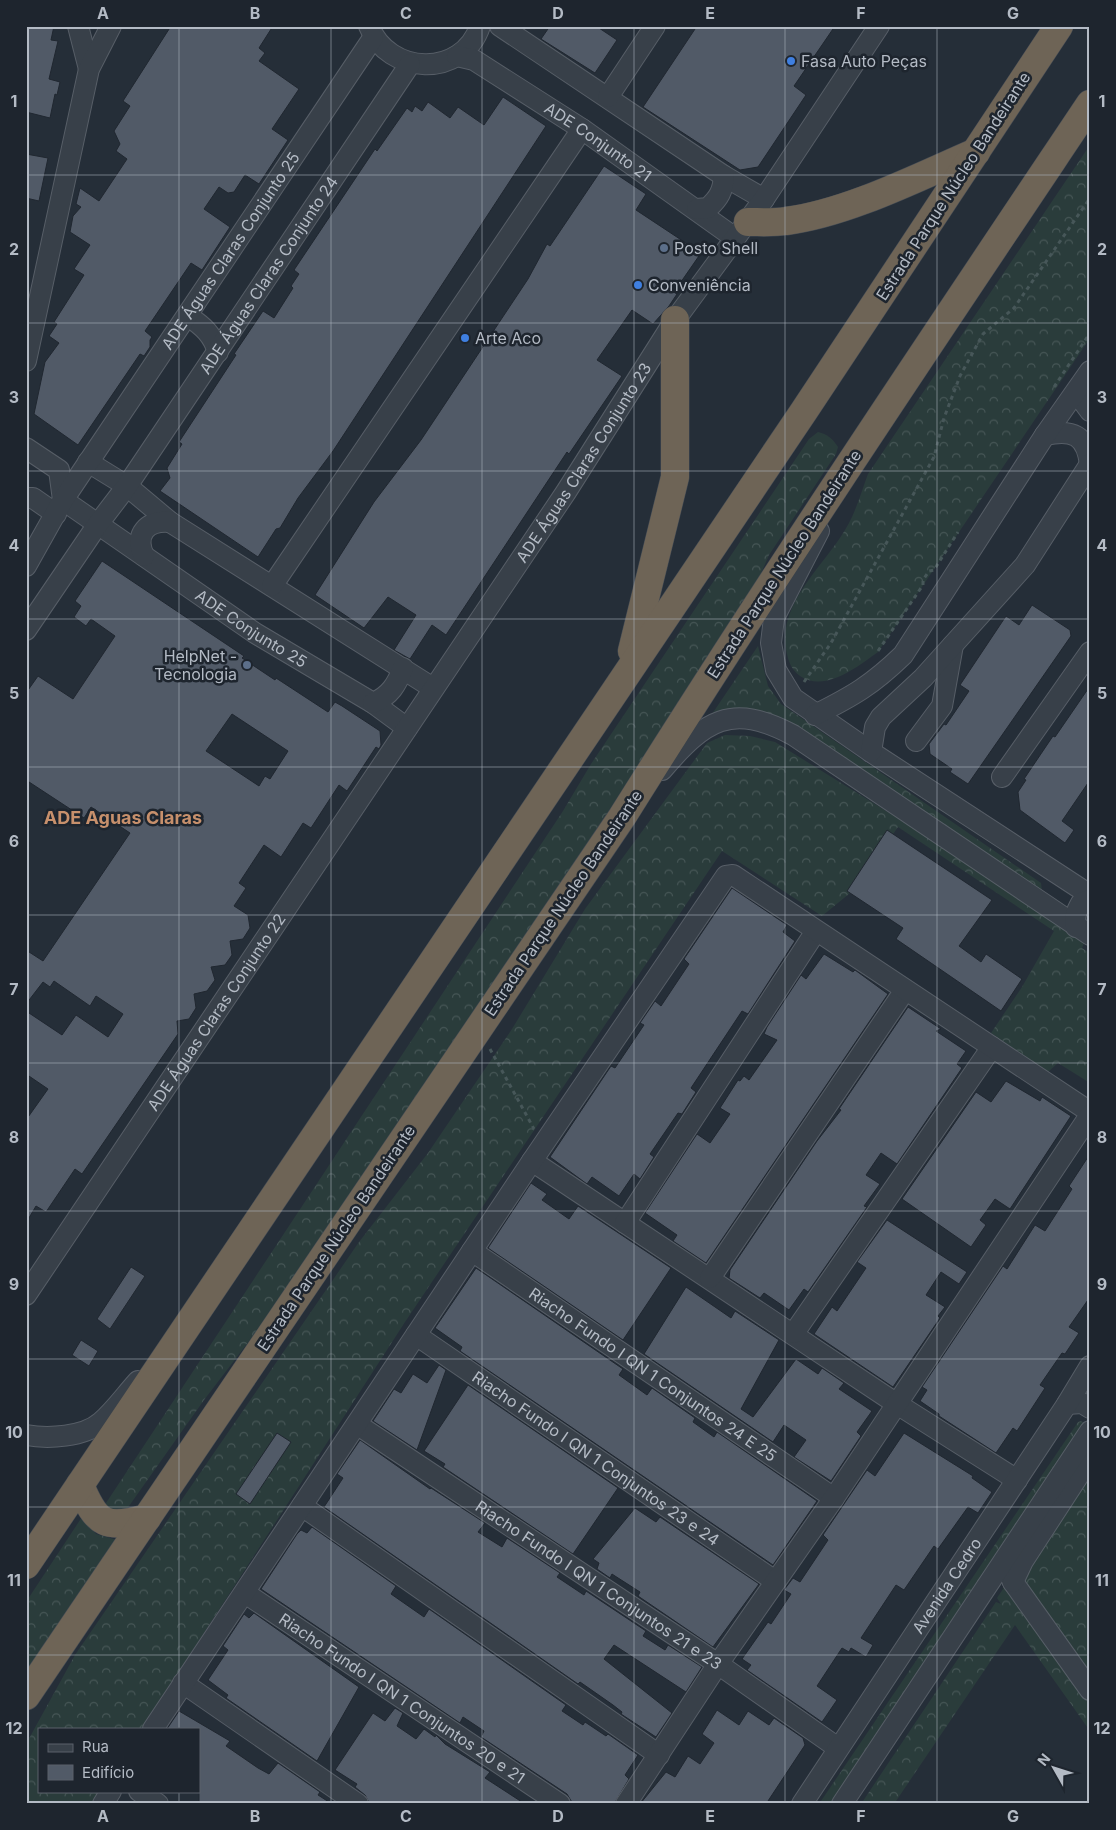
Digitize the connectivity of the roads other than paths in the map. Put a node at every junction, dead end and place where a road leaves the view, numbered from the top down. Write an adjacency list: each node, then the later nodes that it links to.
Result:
1 (78, 26): 11 (street)
2 (111, 26): 11 (street)
3 (480, 26): 9 (street)
4 (500, 26): 12 (street)
5 (655, 26): 12 (street)
6 (879, 26): 17 (street, ADE Águas Claras Conjunto 23)
7 (1058, 26): 15 (highway, Estrada Parque Núcleo Bandeirante)
8 (371, 32): 10 (street); 20 (street, ADE Águas Claras Conjunto 25)
9 (457, 56): 10 (street); 14 (street, ADE Conjunto 21)
10 (410, 64): 22 (street, ADE Águas Claras Conjunto 24)
11 (89, 69): 23 (street)
12 (608, 98): 16 (street)
13 (1090, 104): 32 (highway, Estrada Parque Núcleo Bandeirante)
14 (582, 129): 18 (street, ADE Conjunto 21); 40 (street)
15 (976, 152): 19 (highway); 46 (highway, Estrada Parque Núcleo Bandeirante)
16 (724, 176): 17 (street); 18 (street)
17 (764, 200): 19 (street, ADE Águas Claras Conjunto 23)
18 (697, 209): 19 (street, ADE Conjunto 21)
19 (742, 230): 21 (street, ADE Águas Claras Conjunto 23)
20 (188, 316): 22 (street); 29 (street, ADE Águas Claras Conjunto 25)
21 (675, 320): 46 (highway); 48 (street, ADE Águas Claras Conjunto 23)
22 (218, 352): 33 (street, ADE Águas Claras Conjunto 24)
23 (26, 361)
24 (1090, 371): 25 (street)
25 (1076, 392): 26 (street); 27 (street)
26 (1090, 411)
27 (1046, 435): 30 (street); 44 (street)
28 (26, 448): 31 (street)
29 (88, 462): 31 (street); 33 (street); 35 (street, ADE Águas Claras Conjunto 25)
30 (1090, 464): 42 (street)
31 (59, 470): 35 (street)
32 (841, 476): 50 (street); 55 (highway, Estrada Parque Núcleo Bandeirante)
33 (127, 486): 36 (street); 37 (street, ADE Águas Claras Conjunto 24)
34 (26, 498): 35 (street, ADE Conjunto 25)
35 (59, 507): 37 (street, ADE Conjunto 25); 39 (street, ADE Águas Claras Conjunto 25)
36 (170, 522): 38 (street); 40 (street)
37 (98, 524): 38 (street, ADE Conjunto 25); 41 (street)
38 (144, 556): 49 (street, ADE Conjunto 25)
39 (26, 566)
40 (272, 586): 45 (street)
41 (26, 630)
42 (953, 645): 47 (street); 52 (street)
43 (1090, 652): 54 (street)
44 (903, 655): 47 (street); 50 (street)
45 (403, 668): 48 (street); 49 (street)
46 (627, 671): 70 (highway, Estrada Parque Núcleo Bandeirante)
47 (923, 678): 53 (street)
48 (433, 688): 51 (street, ADE Águas Claras Conjunto 23)
49 (373, 703): 51 (street, ADE Conjunto 25)
50 (815, 715): 53 (street)
51 (407, 728): 69 (street, ADE Águas Claras Conjunto 22)
52 (916, 741)
53 (871, 752): 56 (street)
54 (1002, 777)
55 (622, 817): 58 (street); 85 (highway, Estrada Parque Núcleo Bandeirante)
56 (1051, 870): 57 (street); 58 (street)
57 (1090, 895)
58 (1038, 900): 61 (street)
59 (1090, 900): 61 (street)
60 (816, 931): 62 (street); 65 (street); 66 (street)
61 (1083, 931)
62 (905, 990): 63 (street); 68 (street)
63 (992, 1047): 64 (street); 71 (street)
64 (1090, 1113): 74 (street)
65 (532, 1161): 66 (street); 67 (street)
66 (625, 1223): 68 (street)
67 (472, 1251): 72 (street); 83 (street, Riacho Fundo I QN 1 Conjuntos 24 E 25)
68 (710, 1278): 71 (street)
69 (26, 1295)
70 (187, 1328): 79 (street); 82 (highway, Estrada Parque Núcleo Bandeirante)
71 (794, 1333): 74 (street)
72 (416, 1335): 77 (street); 88 (street, Riacho Fundo I QN 1 Conjuntos 23 e 24)
73 (1090, 1367): 75 (street, Avenida Cedro)
74 (897, 1404): 81 (street); 83 (street)
75 (1067, 1404): 76 (street); 81 (street, Avenida Cedro)
76 (1090, 1408)
77 (358, 1424): 84 (street); 92 (street, Riacho Fundo I QN 1 Conjuntos 21 e 23)
78 (1090, 1430): 86 (street)
79 (26, 1435)
80 (1090, 1458): 89 (street)
81 (1016, 1480): 97 (street, Avenida Cedro)
82 (80, 1485): 85 (highway); 87 (highway, Estrada Parque Núcleo Bandeirante)
83 (834, 1498): 88 (street)
84 (302, 1506): 91 (street); 98 (street)
85 (147, 1518): 95 (highway, Estrada Parque Núcleo Bandeirante)
86 (1004, 1561): 89 (street); 90 (street)
87 (26, 1564)
88 (775, 1581): 92 (street)
89 (1013, 1582): 90 (street); 94 (street)
90 (989, 1585): 107 (street)
91 (245, 1593): 93 (street); 104 (street, Riacho Fundo I QN 1 Conjuntos 20 e 21)
92 (718, 1664): 97 (street, Riacho Fundo I QN 1 Conjuntos 21 e 23); 98 (street)
93 (183, 1683): 96 (street); 103 (street)
94 (1090, 1690)
95 (26, 1696)
96 (154, 1728)
97 (838, 1748): 106 (street, Avenida Cedro)
98 (659, 1755): 105 (street)
99 (110, 1792): 101 (street)
100 (140, 1792): 102 (street)
101 (103, 1804)
102 (158, 1804)
103 (358, 1804)
104 (560, 1804)
105 (626, 1804)
106 (802, 1804)
107 (842, 1804)

